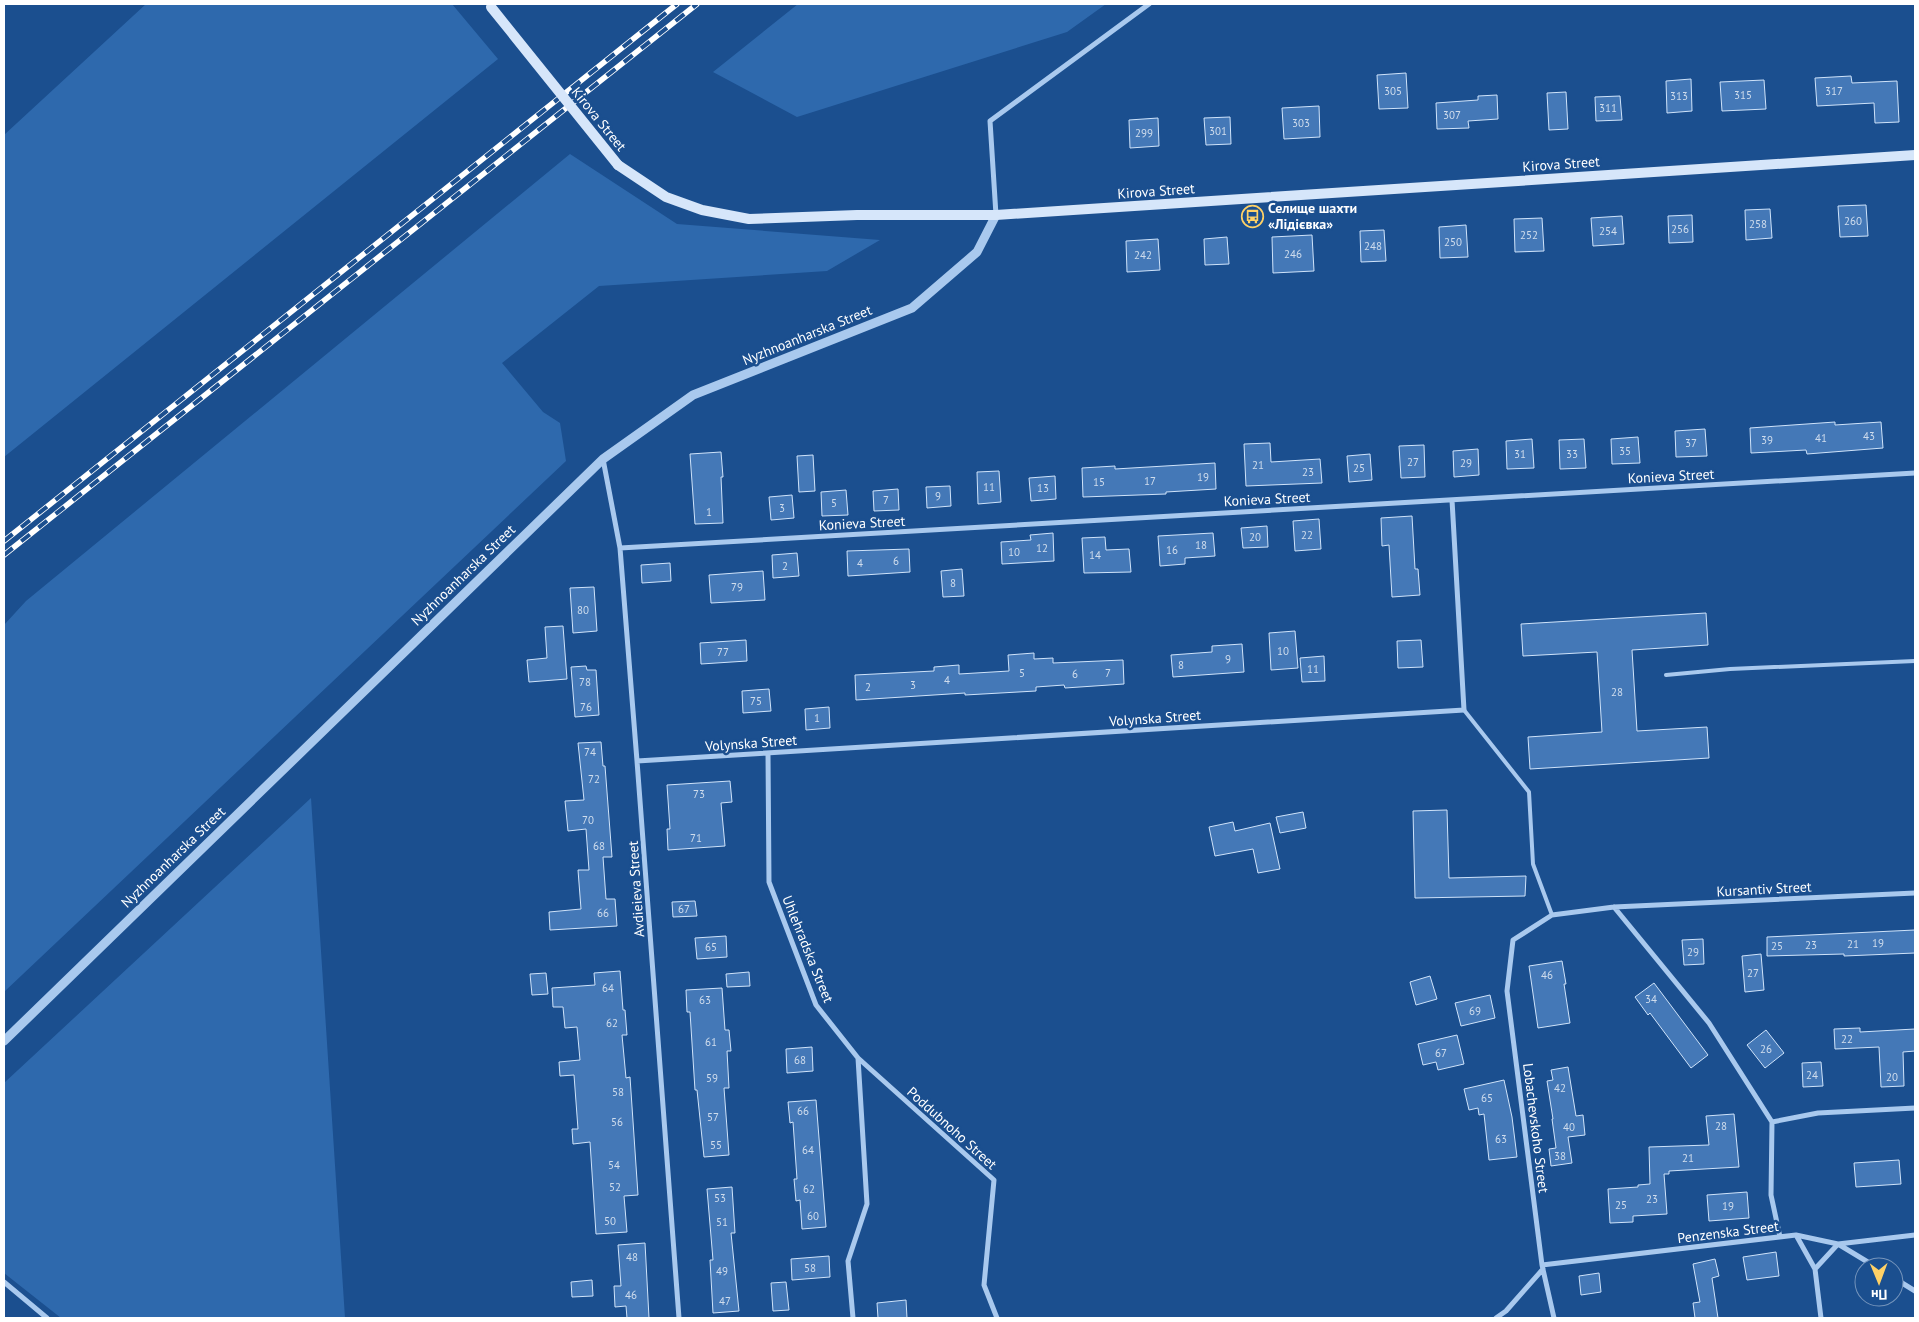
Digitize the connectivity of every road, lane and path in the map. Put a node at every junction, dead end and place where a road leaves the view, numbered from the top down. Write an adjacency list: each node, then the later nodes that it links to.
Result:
1 (1149, 4): 4 (street)
2 (489, 5): 4 (main road, Kirova Street, bridge)
3 (1915, 155): 4 (main road, Kirova Street)
4 (996, 215): 5 (street, Nyzhnoanharska Street)
5 (603, 459): 8 (street, Avdieieva Street); 18 (street, Nyzhnoanharska Street)
6 (1915, 473): 7 (street, Konieva Street)
7 (1452, 500): 8 (street, Konieva Street); 11 (street)
8 (620, 548): 13 (street, Avdieieva Street)
9 (1915, 661): 10 (lane)
10 (1666, 674)
11 (1464, 710): 12 (street, Volynska Street); 16 (lane)
12 (768, 753): 13 (street, Volynska Street); 19 (street, Uhlehradska Street)
13 (638, 761): 33 (street, Avdieieva Street)
14 (1915, 893): 15 (street, Kursantiv Street)
15 (1614, 907): 16 (street, Kursantiv Street); 21 (street)
16 (1552, 916): 17 (street, Kursantiv Street)
17 (1513, 940): 27 (street, Lobachevskoho Street)
18 (4, 1041)
19 (858, 1058): 34 (street); 35 (street, Poddubnoho Street)
20 (1915, 1108): 21 (street)
21 (1772, 1122): 24 (street)
22 (1796, 1235): 24 (street, Penzenska Street); 25 (street, Penzenska Street); 28 (street)
23 (1915, 1236): 25 (street, Penzenska Street)
24 (1780, 1237): 27 (street, Penzenska Street)
25 (1838, 1244): 26 (street); 28 (street)
26 (1859, 1257)
27 (1543, 1267): 36 (street); 37 (street, Lobachevskoho Street)
28 (1815, 1270): 38 (street)
29 (4, 1282): 32 (street)
30 (1904, 1284): 31 (street)
31 (1915, 1291)
32 (47, 1318)
33 (679, 1318)
34 (854, 1318)
35 (997, 1318)
36 (1496, 1318)
37 (1554, 1318)
38 (1821, 1318)

